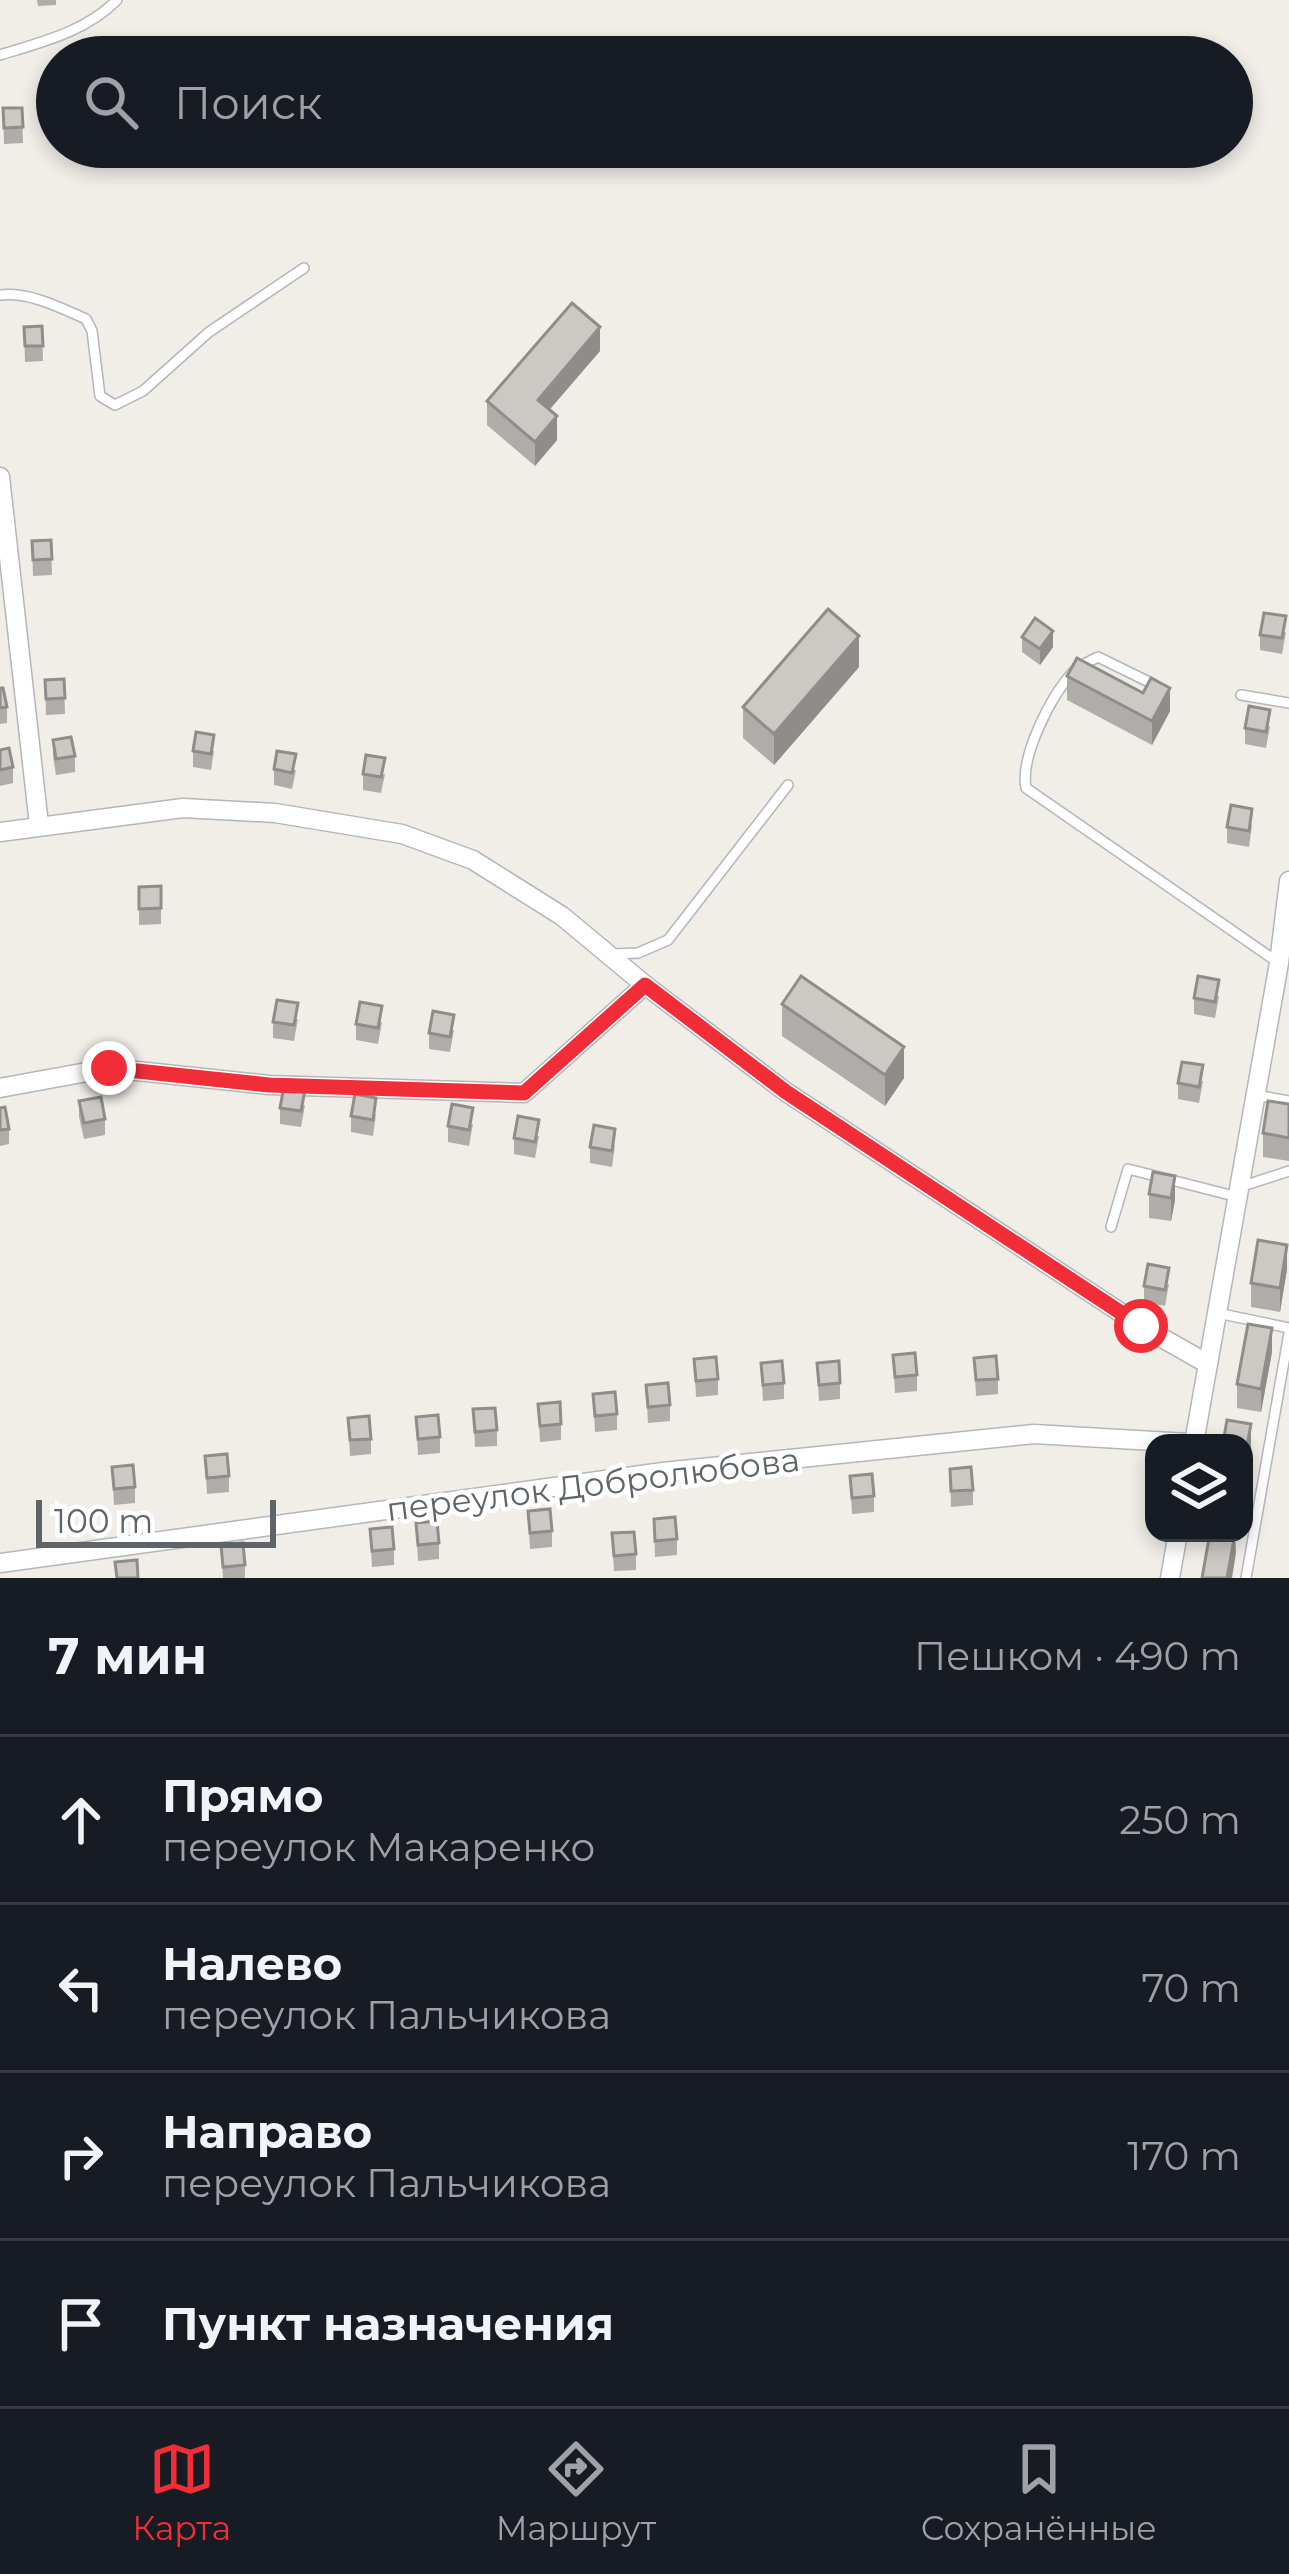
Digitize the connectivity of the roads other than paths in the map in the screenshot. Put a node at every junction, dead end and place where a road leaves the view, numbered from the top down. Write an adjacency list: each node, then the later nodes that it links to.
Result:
1 (117, 0): 2 (lane)
2 (62, 36)
3 (36, 44): 4 (lane)
4 (0, 55)
5 (304, 268): 6 (lane)
6 (0, 295)
7 (0, 477): 12 (street)
8 (1153, 685): 16 (lane)
9 (1240, 695): 10 (lane)
10 (1289, 703)
11 (788, 784): 15 (lane)
12 (39, 825): 13 (street); 15 (street)
13 (0, 832)
14 (1289, 881): 16 (street)
15 (608, 954): 17 (street)
16 (1279, 963): 18 (street)
17 (645, 985): 19 (street); 27 (street)
18 (1280, 1012): 20 (street)
19 (0, 1088)
20 (1256, 1095): 21 (lane); 23 (street)
21 (1289, 1101)
22 (1289, 1172): 23 (lane)
23 (1239, 1192): 24 (lane); 25 (street)
24 (1111, 1226)
25 (1217, 1313): 26 (lane); 27 (street)
26 (1289, 1330): 33 (lane)
27 (1208, 1364): 28 (street)
28 (1193, 1434)
29 (1145, 1440): 31 (street, переулок Добролюбова)
30 (1177, 1542): 32 (street)
31 (0, 1563)
32 (1171, 1578)
33 (1246, 1578)

